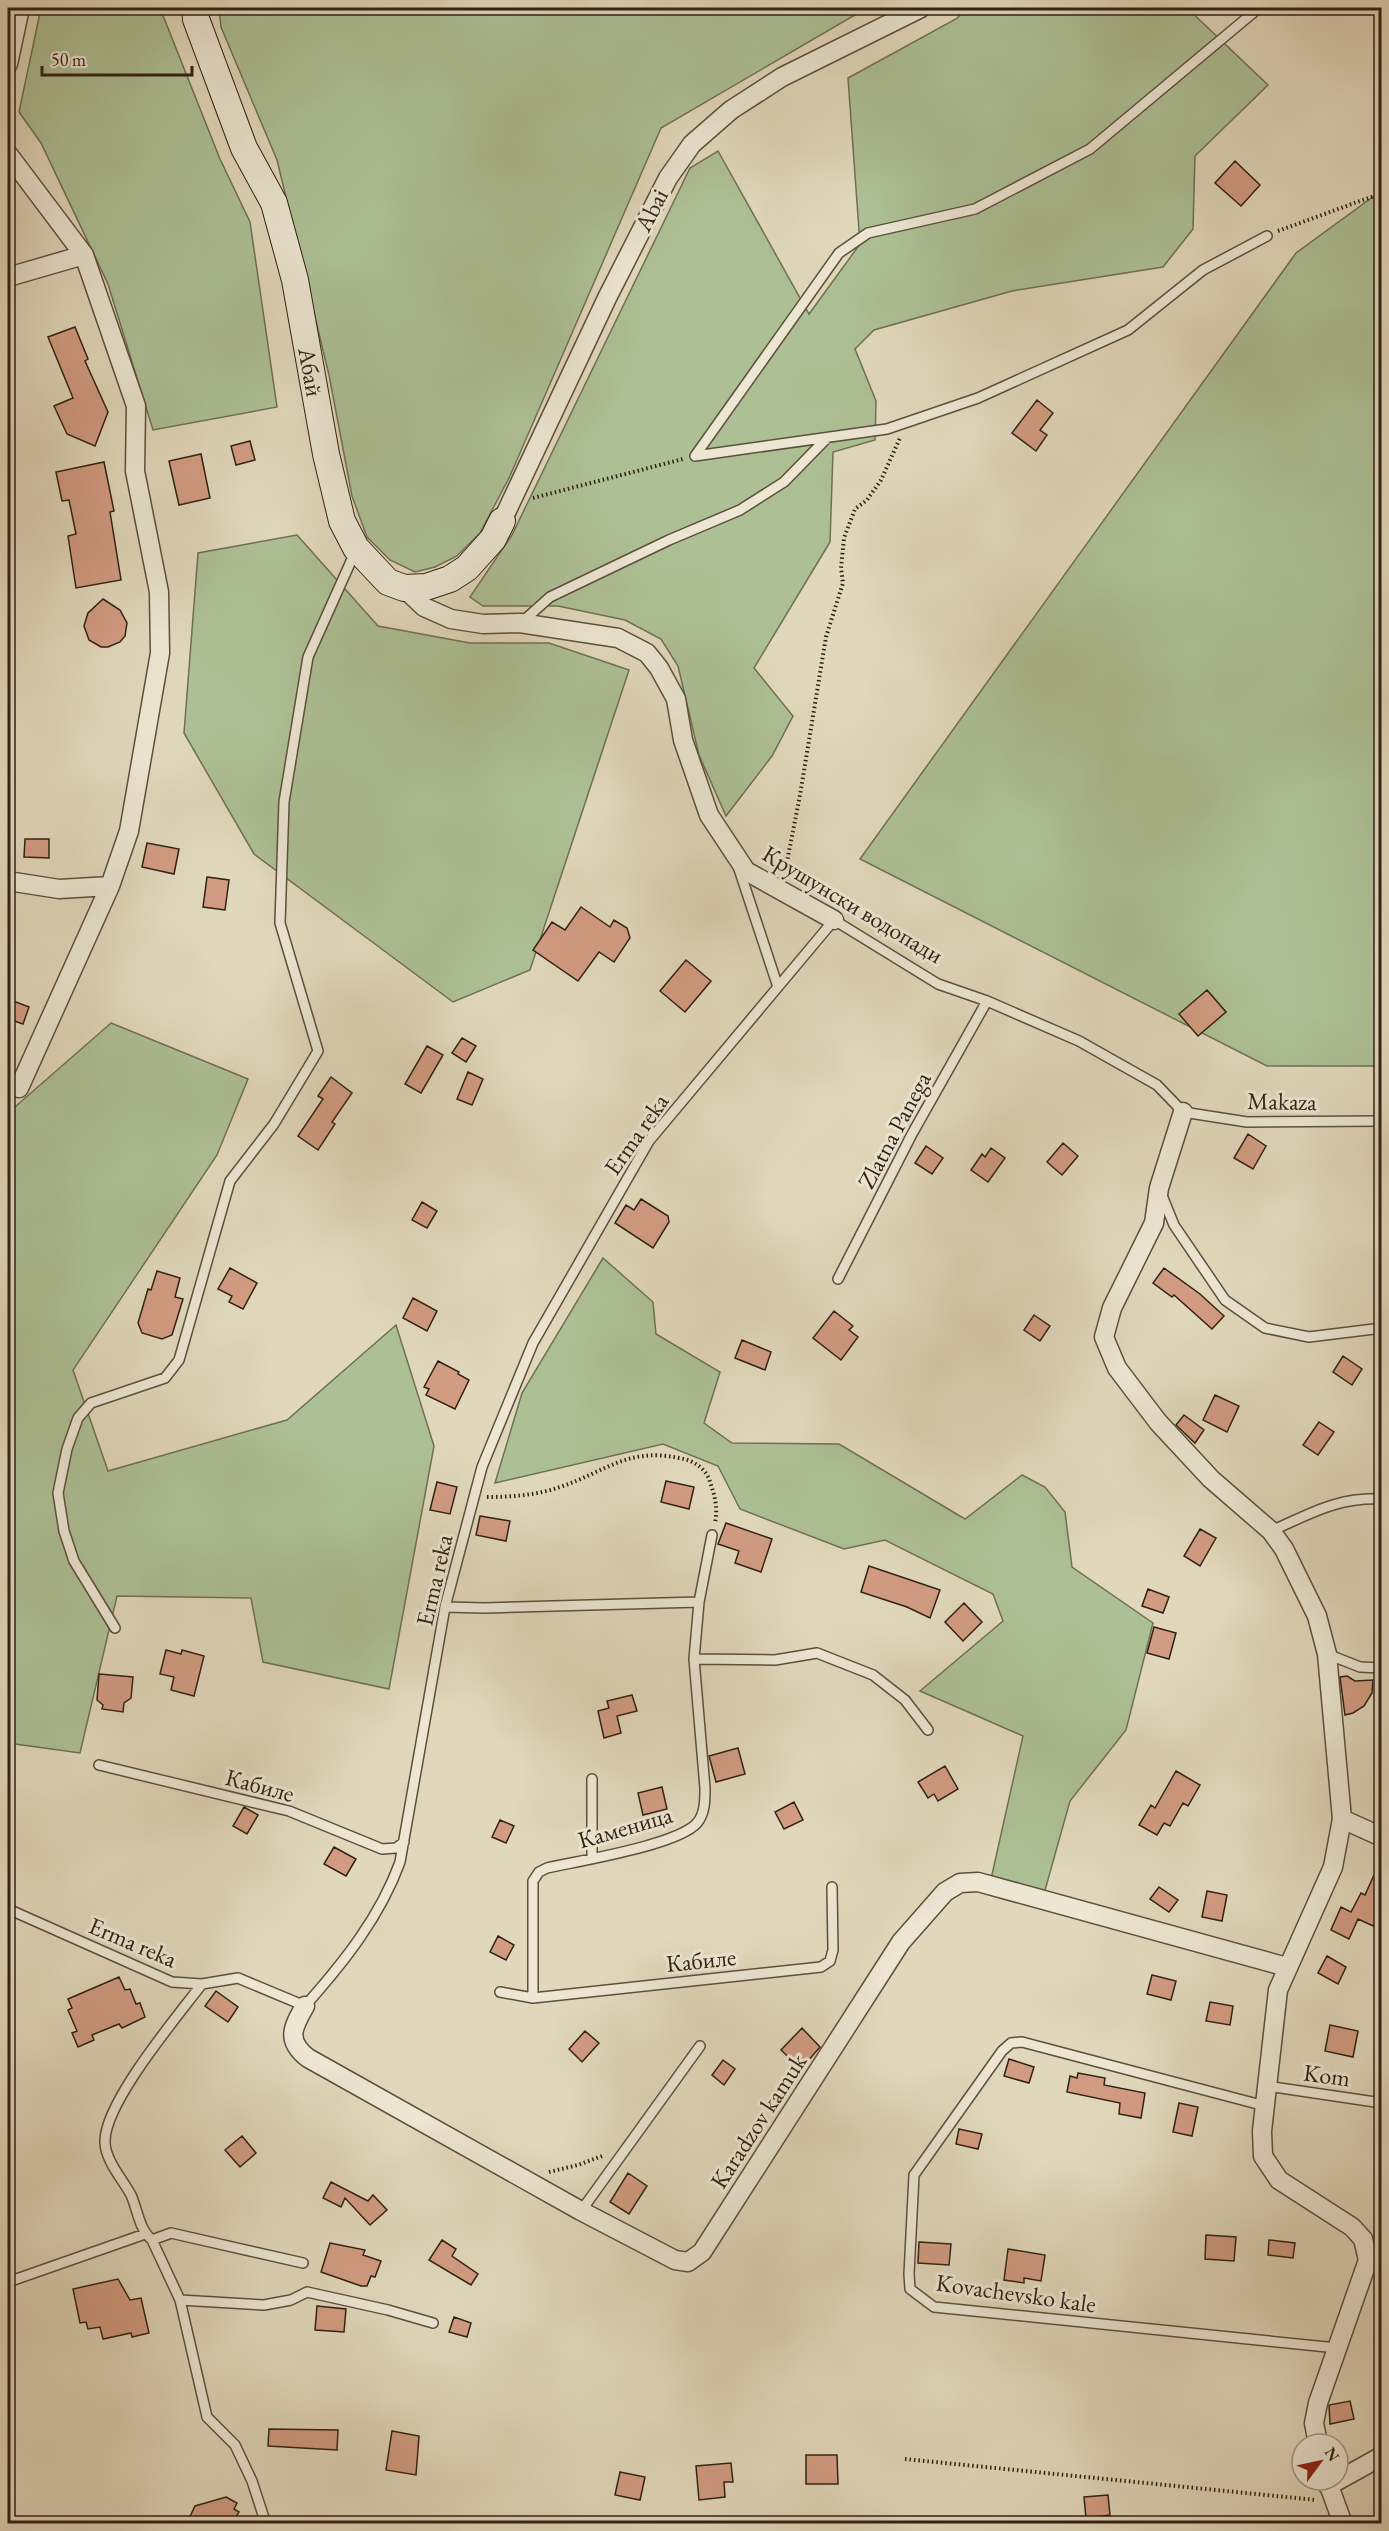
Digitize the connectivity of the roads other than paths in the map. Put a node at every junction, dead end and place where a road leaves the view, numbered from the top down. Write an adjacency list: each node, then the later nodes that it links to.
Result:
1 (20, 8): 5 (street)
2 (195, 8): 12 (street, Абай)
3 (921, 8): 11 (street, Abai)
4 (1257, 8): 10 (lane)
5 (8, 64)
6 (8, 154): 8 (street)
7 (1267, 236): 10 (lane)
8 (84, 255): 9 (street); 17 (street)
9 (8, 277)
10 (827, 438): 14 (lane)
11 (505, 513): 13 (street)
12 (356, 549): 13 (street, Абай); 32 (lane)
13 (404, 588): 14 (street, Крушунски водопади)
14 (520, 623): 15 (street, Крушунски водопади)
15 (734, 853): 18 (street, Крушунски водопади); 19 (lane)
16 (8, 881): 17 (street)
17 (110, 886): 21 (street)
18 (834, 920): 19 (lane, Erma reka); 20 (lane, Крушунски водопади)
19 (778, 987): 31 (lane, Erma reka)
20 (987, 1001): 22 (lane, Крушунски водопади); 25 (lane, Zlatna Panega)
21 (19, 1088)
22 (1183, 1112): 23 (lane, Makaza); 24 (street)
23 (1382, 1121)
24 (1159, 1188): 26 (lane); 28 (street)
25 (838, 1279)
26 (1382, 1328)
27 (1382, 1500): 28 (lane)
28 (1271, 1531): 33 (street)
29 (712, 1535): 30 (lane, Каменица)
30 (699, 1602): 31 (lane); 34 (lane, Каменица)
31 (445, 1607): 41 (lane, Erma reka)
32 (115, 1628)
33 (1328, 1654): 35 (lane); 39 (street)
34 (694, 1659): 36 (lane); 42 (lane, Каменица)
35 (1382, 1668)
36 (928, 1730)
37 (99, 1765): 41 (lane, Кабиле)
38 (592, 1779): 42 (lane)
39 (1342, 1819): 40 (street); 45 (street)
40 (1382, 1837)
41 (404, 1842): 49 (lane, Erma reka)
42 (592, 1858): 48 (lane, Каменица)
43 (832, 1887): 48 (lane, Кабиле)
44 (8, 1909): 46 (lane, Erma reka)
45 (1287, 1967): 51 (street); 54 (street, Karadzov kamuk)
46 (202, 1984): 49 (lane, Erma reka); 55 (lane)
47 (500, 1992): 48 (lane, Кабиле)
48 (533, 1998)
49 (305, 2006): 54 (street, Karadzov kamuk)
50 (700, 2046): 54 (lane)
51 (1267, 2086): 52 (lane, Kom); 53 (street)
52 (1382, 2103)
53 (1265, 2106): 60 (street); 60 (lane, Kovachevsko kale)
54 (581, 2211)
55 (148, 2237): 56 (lane); 57 (lane); 58 (lane)
56 (303, 2263)
57 (8, 2282)
58 (180, 2300): 59 (lane); 65 (lane)
59 (433, 2323)
60 (1337, 2348): 61 (street)
61 (1316, 2432)
62 (1382, 2456): 63 (street)
63 (1350, 2476)
64 (1331, 2492): 66 (street)
65 (266, 2523)
66 (1343, 2523)

